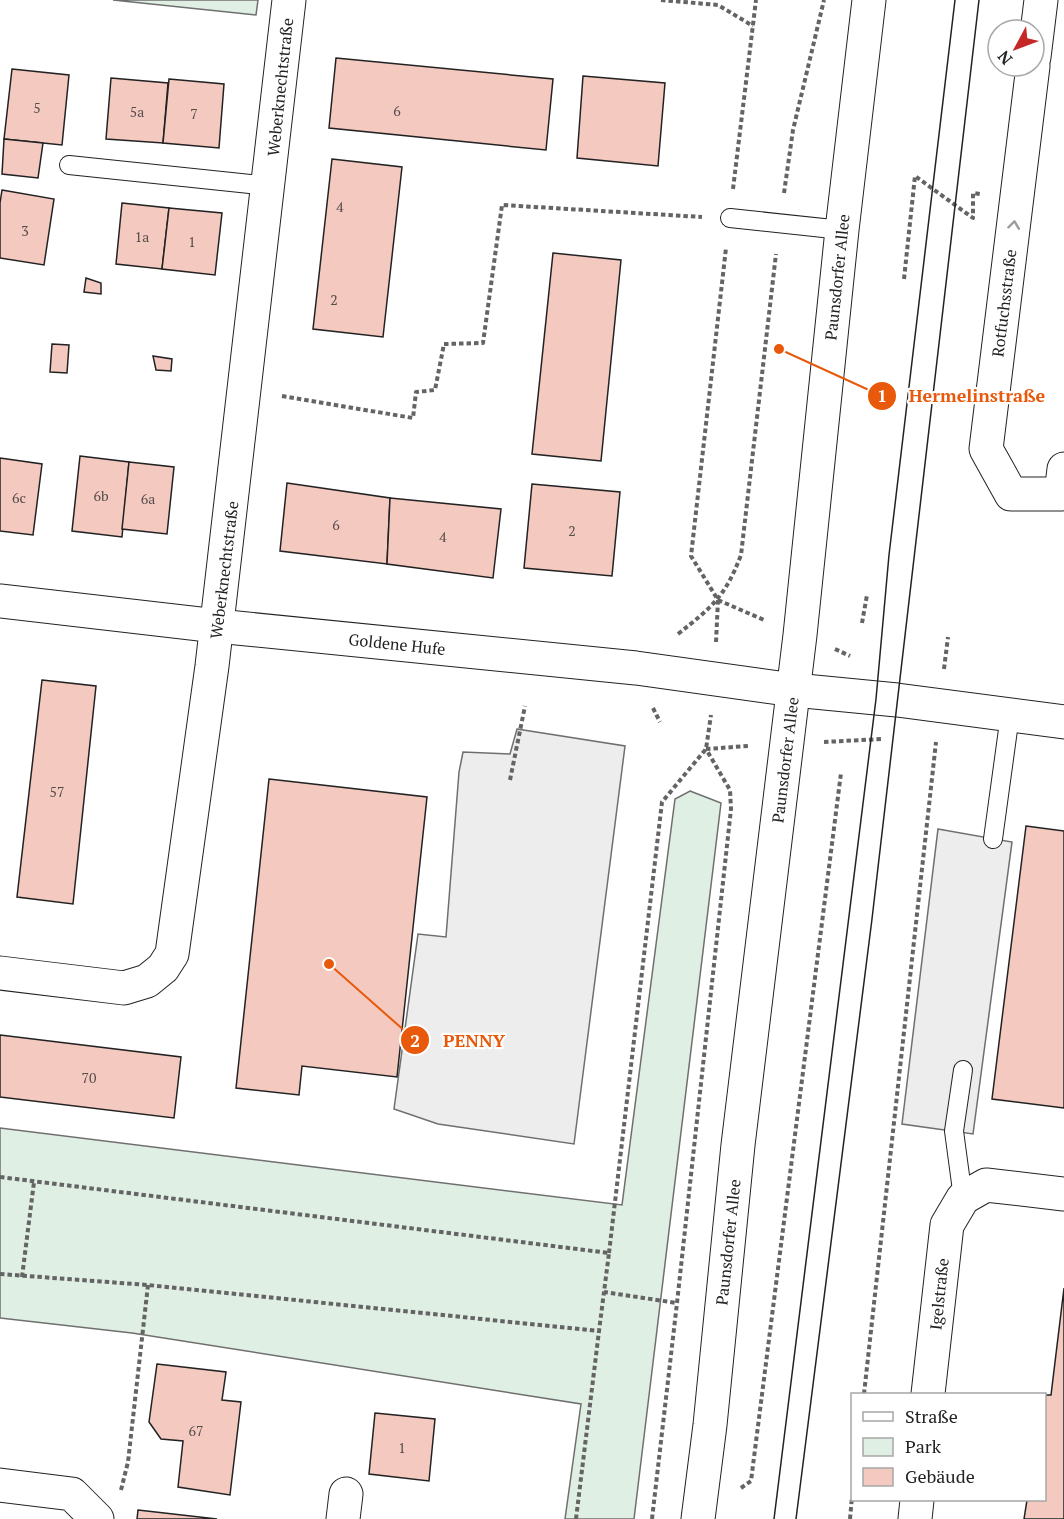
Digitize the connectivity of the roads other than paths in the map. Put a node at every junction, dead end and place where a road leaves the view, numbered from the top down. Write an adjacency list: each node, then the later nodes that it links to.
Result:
1 (289, 0): 7 (street, Weberknechtstraße)
2 (869, 0): 9 (street, Paunsdorfer Allee)
3 (1041, 0): 4 (street)
4 (1039, 18)
5 (1032, 78): 10 (street, Rotfuchsstraße, one-way to 5)
6 (69, 165): 7 (lane)
7 (269, 186): 12 (street, Weberknechtstraße)
8 (729, 218): 9 (lane)
9 (842, 230): 13 (street, Paunsdorfer Allee)
10 (1064, 469)
11 (0, 601): 12 (street, Goldene Hufe)
12 (217, 626): 13 (street, Goldene Hufe); 17 (street, Weberknechtstraße)
13 (794, 690): 14 (street, Goldene Hufe); 25 (street, Paunsdorfer Allee)
14 (1010, 715): 15 (street, Goldene Hufe); 16 (lane)
15 (1064, 722)
16 (993, 839)
17 (0, 973)
18 (963, 1070): 20 (lane)
19 (1064, 1194): 20 (street)
20 (963, 1198): 21 (street, Igelstraße)
21 (928, 1393)
22 (0, 1485): 24 (street)
23 (917, 1501): 26 (street)
24 (108, 1508)
25 (698, 1519)
26 (915, 1519)

